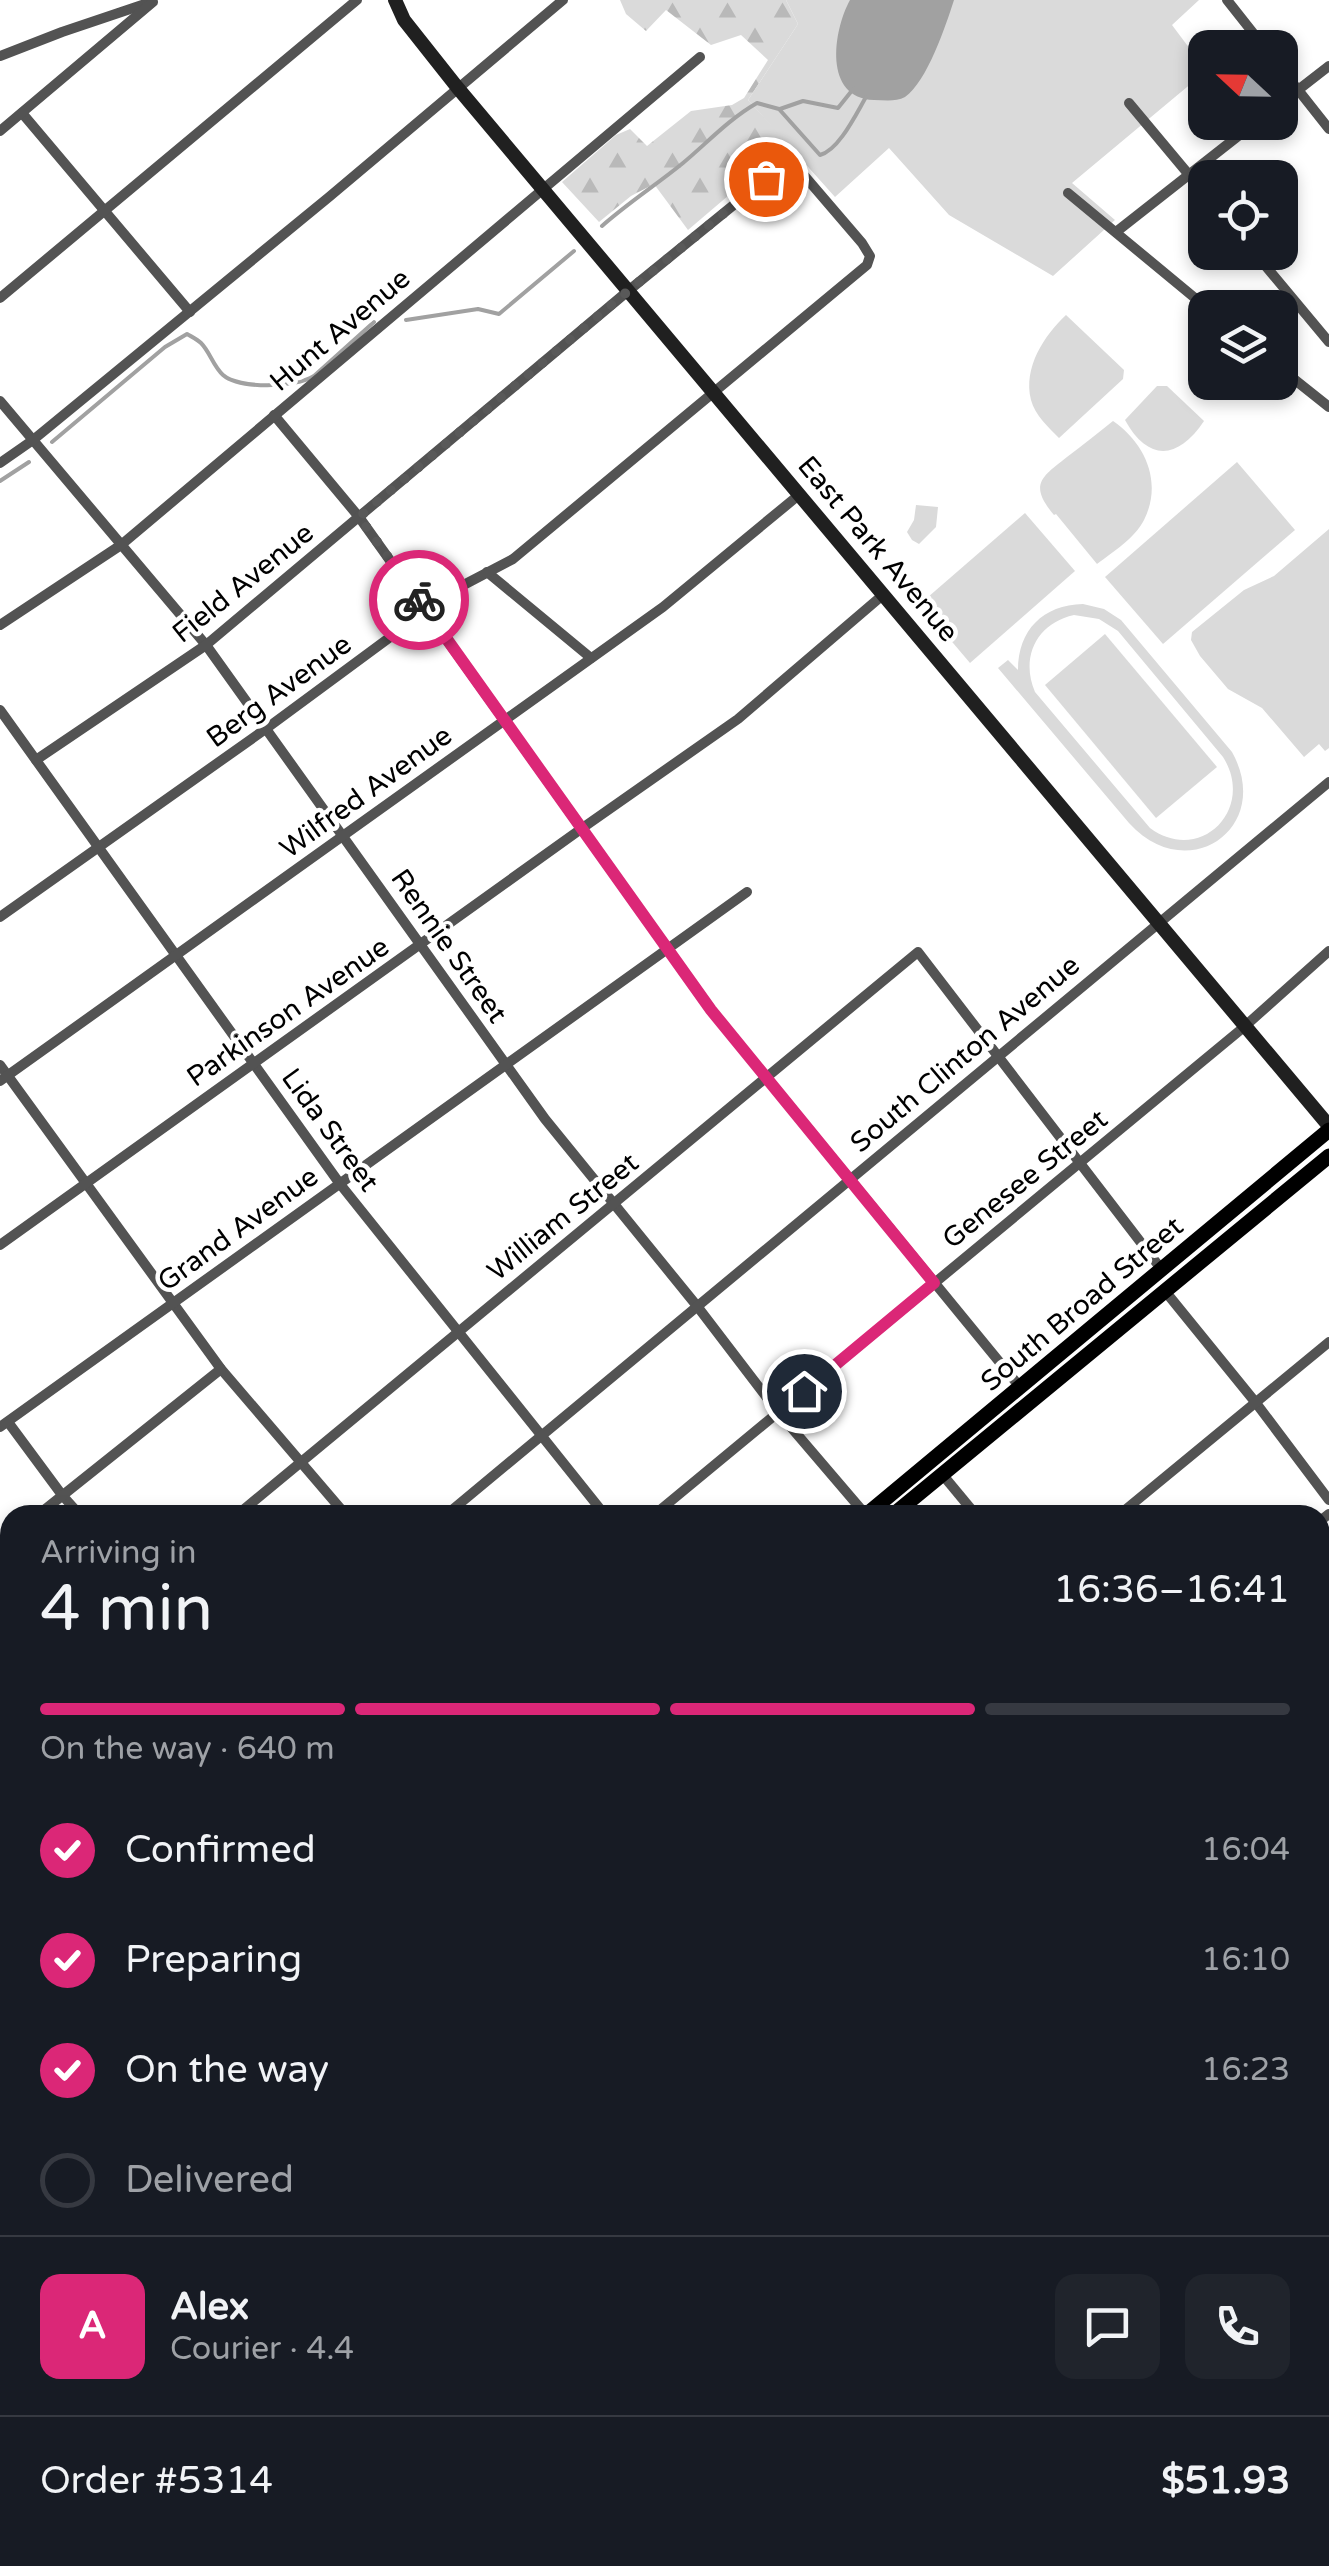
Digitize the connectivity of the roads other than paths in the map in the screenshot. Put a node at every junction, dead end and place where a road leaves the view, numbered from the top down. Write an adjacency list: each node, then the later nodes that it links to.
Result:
1 (357, 0): 23 (street)
2 (395, 0): 10 (street, East Park Avenue)
3 (563, 0): 10 (street)
4 (1227, 0): 6 (street)
5 (156, 1): 7 (street); 13 (street)
6 (1250, 30)
7 (0, 56)
8 (700, 56): 21 (street, Hunt Avenue)
9 (1329, 66): 11 (street)
10 (457, 87): 21 (street, East Park Avenue); 29 (street)
11 (1298, 90): 14 (street)
12 (1129, 103): 19 (street)
13 (22, 114): 15 (street); 23 (street)
14 (1329, 128)
15 (0, 131)
16 (1233, 140): 18 (street)
17 (790, 159): 26 (street, Field Avenue); 32 (street, Berg Avenue)
18 (1208, 160)
19 (1188, 174)
20 (1188, 176): 24 (street)
21 (543, 187): 26 (street, East Park Avenue); 35 (street, Hunt Avenue)
22 (1068, 193): 24 (street)
23 (105, 212): 28 (street); 29 (street)
24 (1116, 232): 27 (street)
25 (1269, 270): 30 (street)
26 (628, 291): 32 (street, East Park Avenue); 39 (street, Field Avenue)
27 (1188, 292)
28 (0, 298)
29 (190, 312): 36 (street)
30 (1329, 342)
31 (1298, 382): 34 (street)
32 (715, 393): 38 (street, East Park Avenue); 41 (street, Berg Avenue)
33 (0, 401): 36 (street, Rennie Street)
34 (1329, 407)
35 (274, 415): 39 (street); 40 (street, Hunt Avenue)
36 (33, 440): 37 (street); 40 (street, Rennie Street)
37 (0, 463)
38 (800, 494): 42 (street, East Park Avenue); 46 (street, Wilfred Avenue)
39 (359, 517): 43 (street); 45 (street, Field Avenue)
40 (122, 545): 44 (street, Hunt Avenue); 45 (street, Rennie Street)
41 (486, 572): 43 (street, Berg Avenue); 46 (street)
42 (884, 594): 52 (street, Parkinson Avenue); 57 (street, East Park Avenue)
43 (428, 611): 48 (street); 49 (street, Berg Avenue)
44 (0, 625)
45 (206, 646): 49 (street, Rennie Street); 50 (street, Field Avenue)
46 (591, 658): 48 (street, Wilfred Avenue)
47 (0, 710): 50 (street, Lida Street)
48 (504, 721): 52 (street); 53 (street, Wilfred Avenue)
49 (266, 728): 53 (street, Rennie Street); 54 (street, Berg Avenue)
50 (36, 760): 54 (street, Lida Street)
51 (1329, 782): 57 (street, South Clinton Avenue)
52 (581, 829): 58 (street, Parkinson Avenue); 59 (street)
53 (343, 836): 58 (street, Rennie Street); 61 (street, Wilfred Avenue)
54 (99, 848): 56 (street, Berg Avenue); 61 (street, Lida Street)
55 (747, 892): 59 (street, Grand Avenue)
56 (0, 917)
57 (1157, 923): 62 (street, East Park Avenue); 63 (street, South Clinton Avenue)
58 (421, 945): 64 (street, Parkinson Avenue); 66 (street, Rennie Street)
59 (668, 949): 66 (street, Grand Avenue); 68 (street)
60 (1329, 951): 62 (street, Genesee Street)
61 (176, 956): 64 (street, Lida Street); 67 (street, Wilfred Avenue)
62 (1244, 1027): 69 (street, East Park Avenue); 71 (street, Genesee Street)
63 (998, 1056): 68 (street, William Street); 71 (street); 72 (street, South Clinton Avenue)
64 (254, 1064): 73 (street, Parkinson Avenue); 74 (street, Lida Street)
65 (0, 1065): 67 (street)
66 (506, 1065): 74 (street, Grand Avenue); 75 (street, Rennie Street)
67 (4, 1078): 73 (street)
68 (768, 1078): 72 (street); 75 (street, William Street)
69 (1329, 1128): 77 (main road, South Broad Street)
70 (1329, 1156): 79 (main road, South Broad Street)
71 (1079, 1161): 77 (street); 78 (street, Genesee Street)
72 (850, 1180): 78 (street); 81 (street, South Clinton Avenue)
73 (86, 1184): 76 (street, Parkinson Avenue); 80 (street)
74 (340, 1184): 80 (street, Grand Avenue); 82 (street, Lida Street)
75 (614, 1204): 81 (street, Rennie Street); 82 (street, William Street)
76 (0, 1246)
77 (1162, 1270): 85 (main road, South Broad Street)
78 (934, 1283): 85 (street); 87 (street, Genesee Street)
79 (1165, 1291): 86 (street); 91 (main road, South Broad Street)
80 (172, 1304): 84 (street); 88 (street, Grand Avenue)
81 (698, 1306): 87 (street, Rennie Street); 89 (street, South Clinton Avenue)
82 (458, 1332): 89 (street, Lida Street); 90 (street, William Street)
83 (1329, 1342): 86 (street)
84 (220, 1368): 90 (street); 92 (street)
85 (1020, 1387): 102 (main road, South Broad Street)
86 (1256, 1404): 93 (street); 105 (street)
87 (778, 1412): 100 (street, Genesee Street); 101 (street, Rennie Street)
88 (4, 1424): 92 (street)
89 (541, 1436): 98 (street, South Clinton Avenue); 99 (street, Lida Street)
90 (302, 1462): 96 (street, William Street); 97 (street)
91 (942, 1474): 103 (main road, South Broad Street); 104 (street)
92 (62, 1495): 94 (street); 95 (street)
93 (1329, 1500)
94 (50, 1505)
95 (71, 1505)
96 (249, 1505)
97 (338, 1505)
98 (458, 1505)
99 (597, 1505)
100 (666, 1505)
101 (857, 1505)
102 (897, 1505)
103 (897, 1505)
104 (968, 1505)
105 (1131, 1505)

